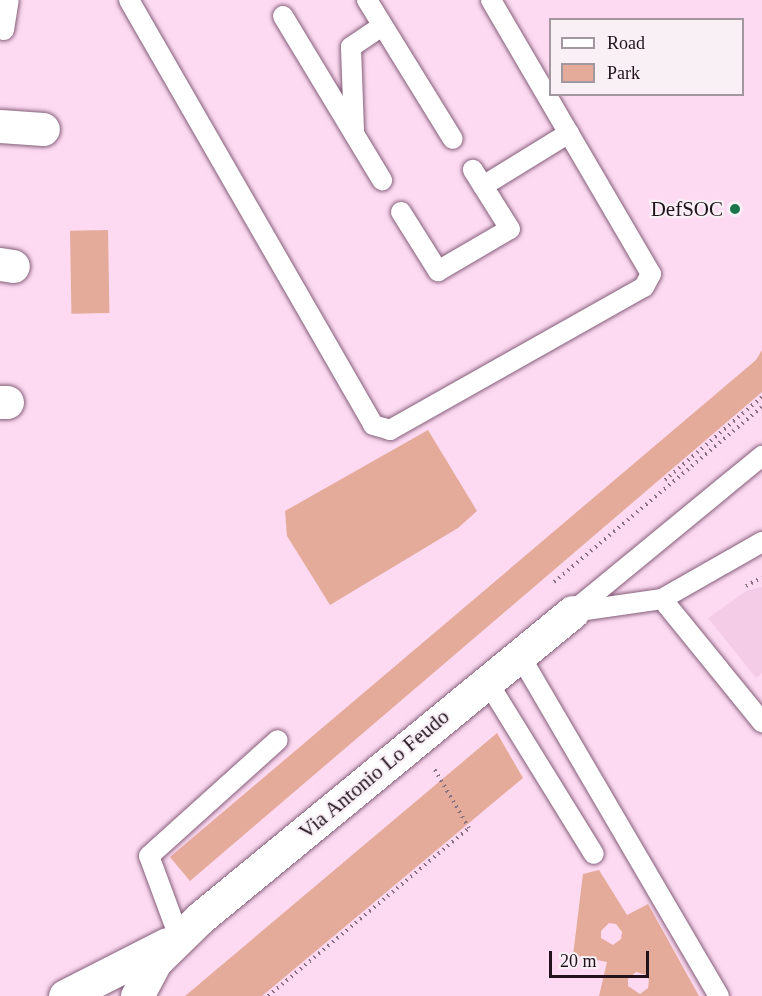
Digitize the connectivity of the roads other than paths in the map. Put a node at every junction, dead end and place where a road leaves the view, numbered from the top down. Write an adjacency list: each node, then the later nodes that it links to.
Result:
1 (9, 0): 7 (lane)
2 (129, 0): 11 (lane)
3 (367, 0): 6 (lane)
4 (491, 0): 11 (lane)
5 (283, 15): 10 (lane)
6 (382, 26): 10 (lane); 12 (lane)
7 (4, 30)
8 (0, 126): 9 (street)
9 (43, 129)
10 (354, 132): 13 (lane)
11 (568, 133): 14 (lane)
12 (453, 139)
13 (382, 180)
14 (401, 212)
15 (762, 456): 18 (lane, Via Antonio Lo Feudo)
16 (762, 542): 17 (lane)
17 (662, 599): 18 (lane); 21 (lane)
18 (572, 612): 19 (street, Via Antonio Lo Feudo)
19 (519, 654): 20 (street, Via Antonio Lo Feudo); 27 (lane)
20 (487, 681): 23 (lane); 24 (street, Via Antonio Lo Feudo)
21 (762, 722)
22 (278, 740): 24 (lane)
23 (594, 854)
24 (179, 937): 25 (street, Via Antonio Lo Feudo); 26 (street, Via Antonio Lo Feudo)
25 (65, 996)
26 (137, 996)
27 (720, 996)

